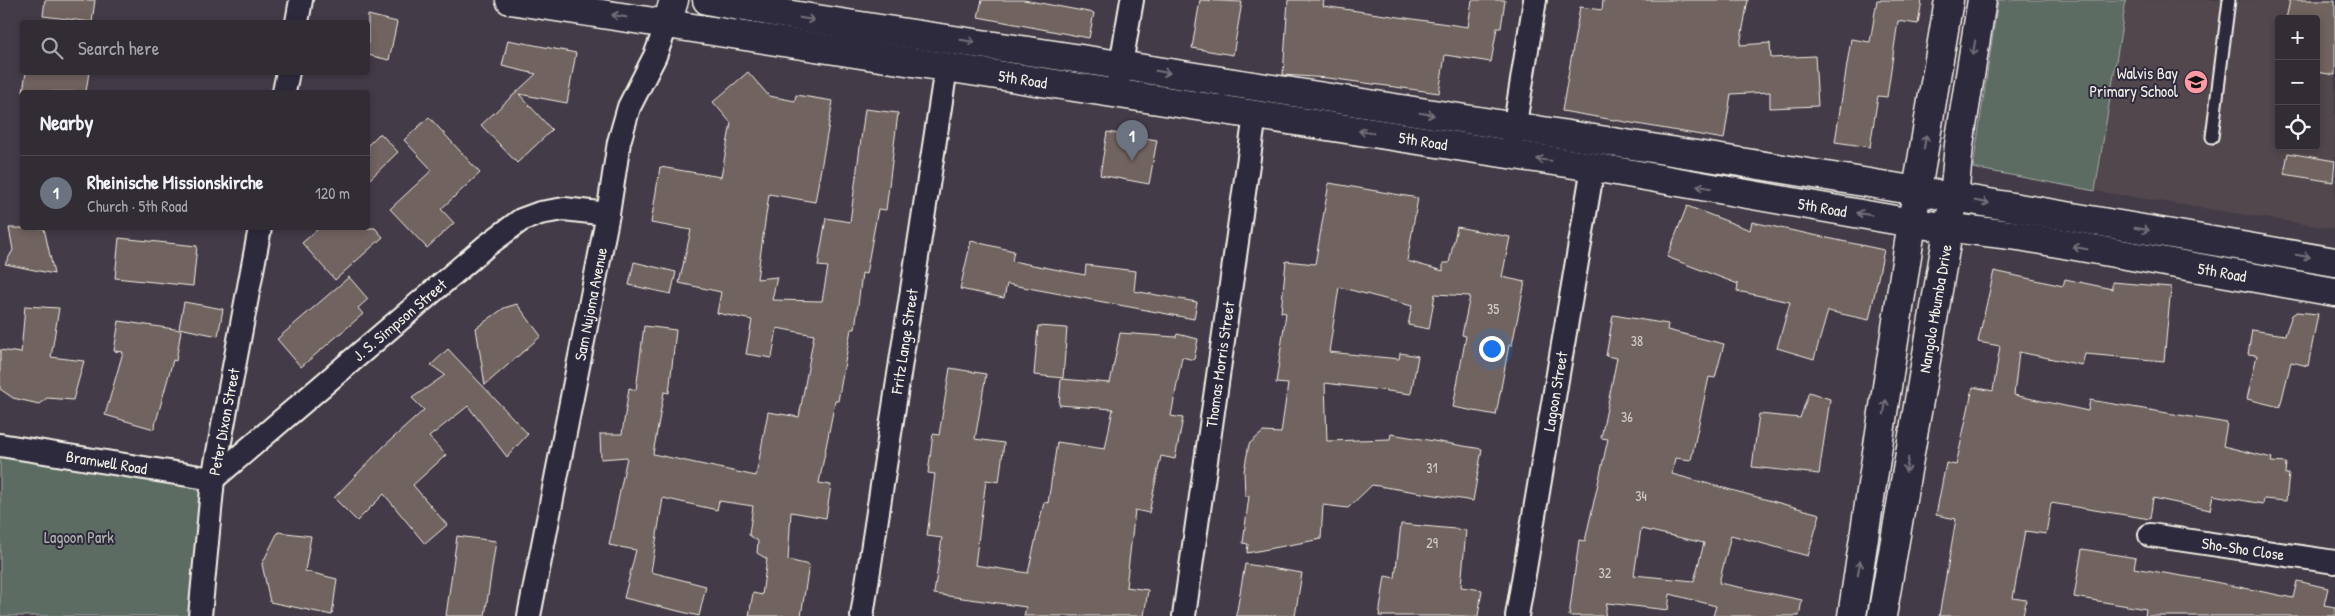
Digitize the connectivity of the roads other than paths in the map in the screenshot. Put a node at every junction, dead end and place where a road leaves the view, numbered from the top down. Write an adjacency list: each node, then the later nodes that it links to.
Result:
1 (302, 0): 11 (street)
2 (510, 0): 10 (main road, 5th Road, one-way to 2)
3 (707, 0): 9 (main road, 5th Road)
4 (1132, 0): 12 (street)
5 (1535, 0): 18 (street)
6 (1950, 0): 22 (main road, Nangolo Mbumba Drive, one-way to 6)
7 (1982, 0): 23 (main road, Nangolo Mbumba Drive, one-way to 23)
8 (2229, 0): 19 (lane)
9 (761, 5): 12 (main road, 5th Road, one-way to 12)
10 (671, 12): 13 (main road, 5th Road); 24 (street, Sam Nujoma Avenue)
11 (297, 20)
12 (1120, 65): 16 (street); 18 (main road, 5th Road, one-way to 18)
13 (946, 68): 16 (main road, 5th Road); 36 (street, Fritz Lange Street)
14 (287, 75): 15 (street)
15 (284, 90)
16 (1116, 93): 17 (main road, 5th Road)
17 (1255, 115): 20 (main road, 5th Road, one-way to 17); 37 (street, Thomas Morris Street)
18 (1515, 127): 20 (street); 22 (main road, 5th Road)
19 (2212, 137)
20 (1510, 156): 21 (main road, 5th Road, one-way to 20)
21 (1593, 167): 25 (main road, 5th Road, one-way to 21); 38 (street, Lagoon Street)
22 (1917, 190): 23 (main road, 5th Road); 25 (main road, Nangolo Mbumba Drive)
23 (1954, 197): 26 (main road, Nangolo Mbumba Drive); 28 (main road, 5th Road, one-way to 28)
24 (608, 214): 31 (street, J. S. Simpson Street); 35 (street, Sam Nujoma Avenue)
25 (1912, 223): 26 (main road, 5th Road); 39 (main road, Nangolo Mbumba Drive, one-way to 25)
26 (1948, 227): 29 (main road, 5th Road, one-way to 26); 40 (main road, Nangolo Mbumba Drive, one-way to 40)
27 (260, 230): 31 (street, Peter Dixon Street)
28 (2335, 262)
29 (2335, 292)
30 (0, 445): 31 (street, Bramwell Road)
31 (213, 479): 34 (street, Peter Dixon Street)
32 (2150, 535): 33 (street, Sho-Sho Close)
33 (2335, 562)
34 (200, 616)
35 (529, 616)
36 (862, 616)
37 (1184, 616)
38 (1517, 616)
39 (1852, 616)
40 (1882, 616)

